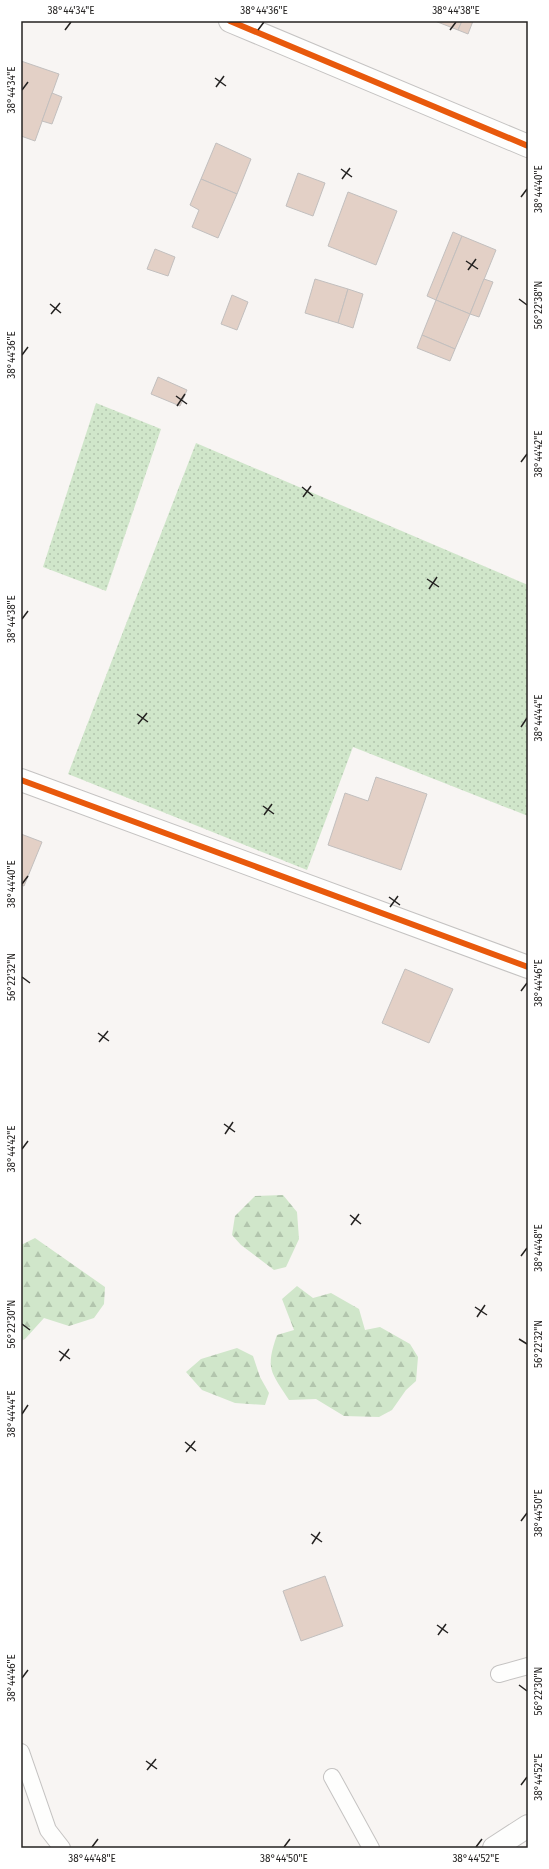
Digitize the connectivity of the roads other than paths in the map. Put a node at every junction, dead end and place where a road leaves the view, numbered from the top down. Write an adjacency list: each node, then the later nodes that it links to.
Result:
1 (230, 21): 2 (street)
2 (528, 146)
3 (21, 780): 4 (street)
4 (528, 967)
5 (528, 1666): 6 (lane)
6 (499, 1674)
7 (21, 1752): 10 (lane)
8 (332, 1777): 11 (lane)
9 (528, 1826): 12 (street)
10 (62, 1848)
11 (371, 1848)
12 (494, 1848)

